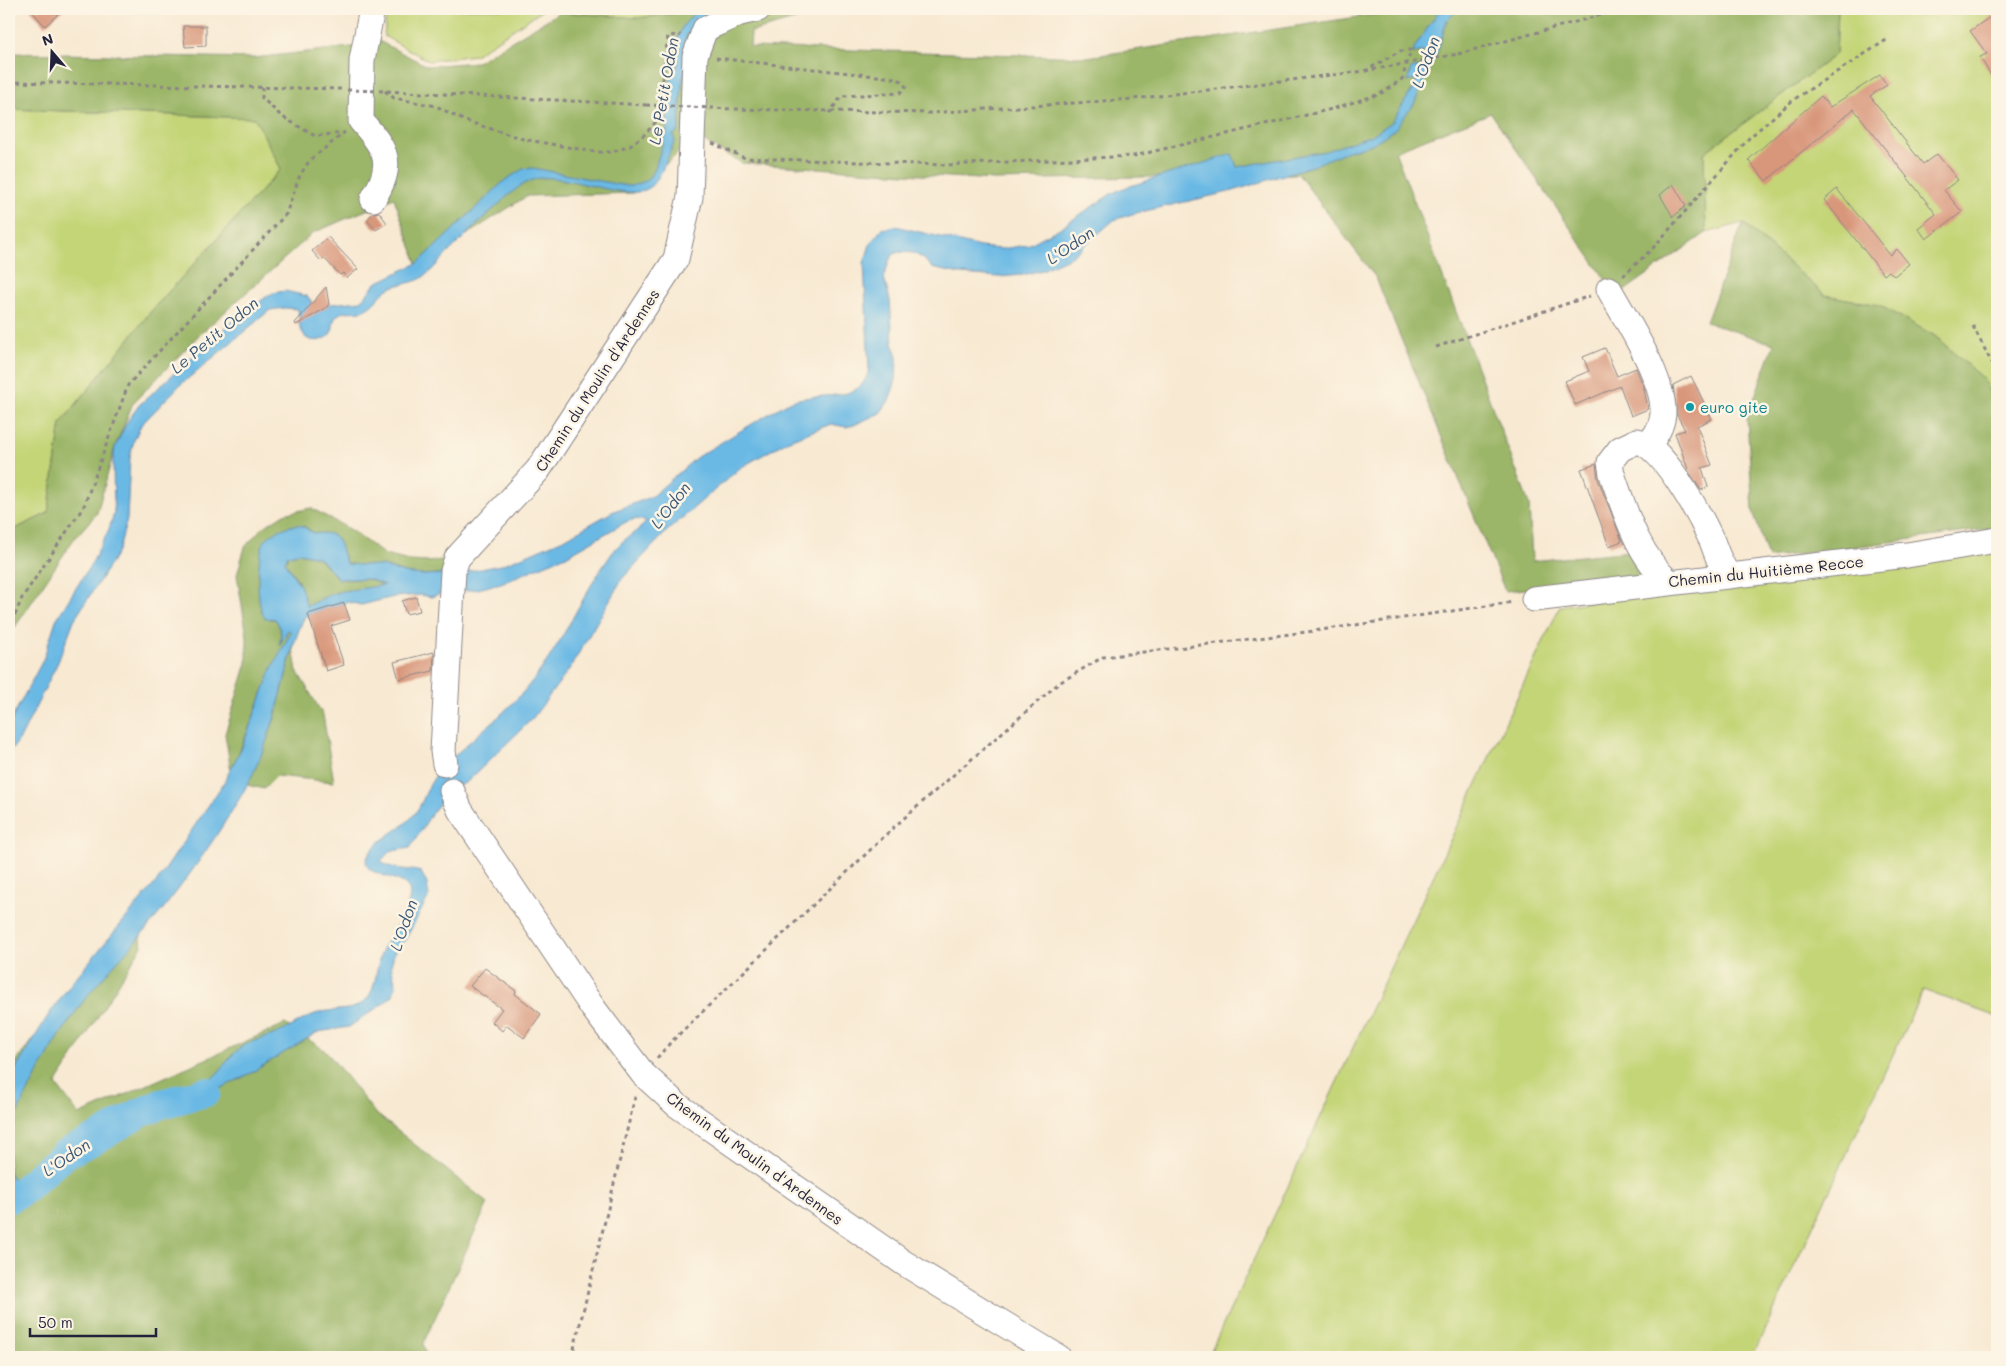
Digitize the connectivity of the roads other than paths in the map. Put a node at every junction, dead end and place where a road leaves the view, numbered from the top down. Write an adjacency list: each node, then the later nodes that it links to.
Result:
1 (372, 9): 3 (street)
2 (758, 9): 10 (street, Chemin du Moulin d'Ardennes)
3 (373, 199)
4 (1609, 289): 5 (street)
5 (1649, 445): 7 (street); 8 (street)
6 (1997, 540): 7 (street, Chemin du Huitième Recce)
7 (1729, 576): 8 (street, Chemin du Huitième Recce)
8 (1669, 582): 9 (street, Chemin du Huitième Recce)
9 (1534, 599)
10 (445, 764)
11 (452, 790): 12 (street, Chemin du Moulin d'Ardennes)
12 (1058, 1357)

